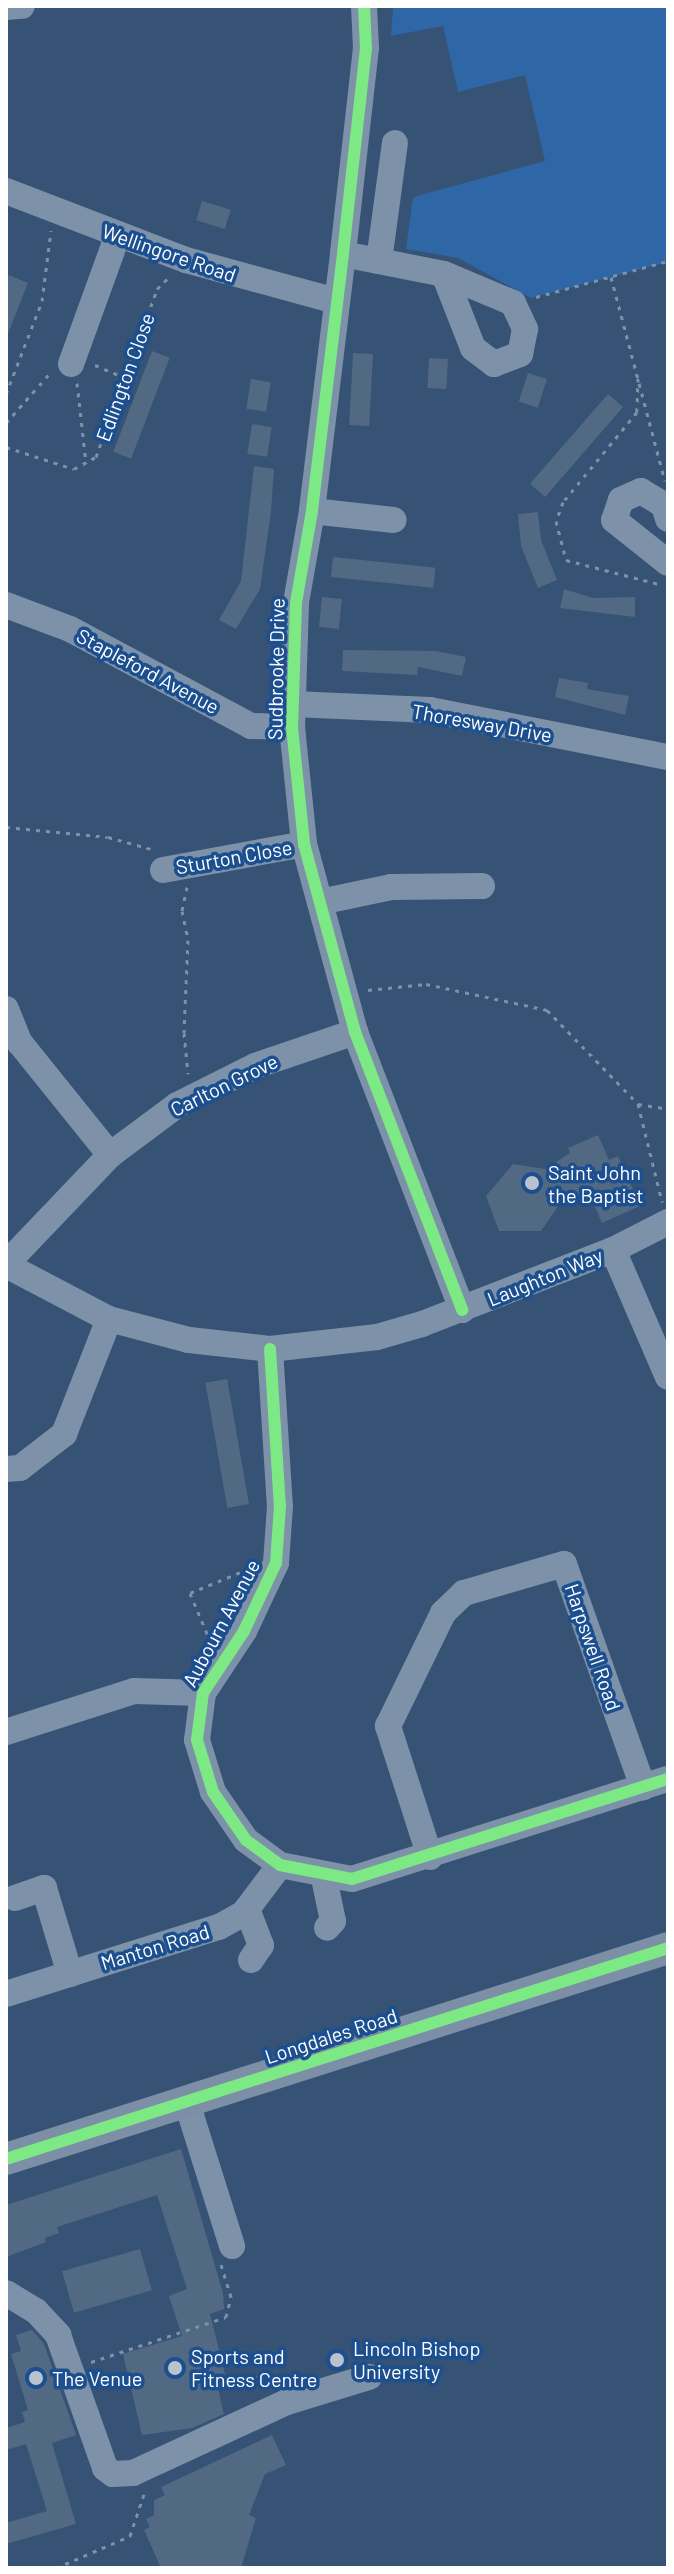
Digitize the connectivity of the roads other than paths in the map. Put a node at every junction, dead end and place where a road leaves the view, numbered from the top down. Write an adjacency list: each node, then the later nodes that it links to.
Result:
1 (22, 6): 3 (street)
2 (364, 6): 7 (street, Sudbrooke Drive)
3 (6, 7)
4 (395, 143): 8 (street)
5 (6, 191): 6 (street, Wellingore Road)
6 (117, 237): 10 (street, Wellingore Road); 11 (street)
7 (343, 254): 8 (street); 10 (street, Sudbrooke Drive)
8 (379, 261): 9 (street)
9 (444, 274): 9 (street)
10 (336, 301): 12 (street, Sudbrooke Drive)
11 (72, 360)
12 (312, 511): 14 (street); 17 (street, Sudbrooke Drive)
13 (668, 519): 15 (street)
14 (394, 520)
15 (668, 563)
16 (6, 605): 17 (street, Stapleford Avenue)
17 (293, 716): 18 (street, Thoresway Drive); 19 (street, Sudbrooke Drive)
18 (668, 757)
19 (304, 844): 20 (street, Sturton Close); 22 (street, Sudbrooke Drive)
20 (176, 868)
21 (482, 886): 22 (street)
22 (320, 902): 24 (street, Sudbrooke Drive)
23 (6, 1009): 25 (street)
24 (355, 1032): 25 (street, Carlton Grove); 29 (street, Sudbrooke Drive)
25 (110, 1155): 28 (street, Carlton Grove)
26 (668, 1222): 27 (street, Laughton Way)
27 (613, 1250): 29 (street, Laughton Way); 32 (street)
28 (6, 1264): 30 (street, Laughton Way)
29 (462, 1310): 31 (street, Laughton Way)
30 (109, 1319): 31 (street, Laughton Way); 33 (street)
31 (270, 1349): 34 (street, Aubourn Avenue)
32 (668, 1377)
33 (6, 1469)
34 (203, 1693): 35 (street); 39 (street, Aubourn Avenue)
35 (6, 1732)
36 (668, 1779): 37 (street, Aubourn Avenue)
37 (643, 1787): 38 (street, Aubourn Avenue); 38 (street, Harpswell Road)
38 (430, 1857): 40 (street, Aubourn Avenue)
39 (280, 1865): 40 (street, Aubourn Avenue); 42 (street, Manton Road)
40 (324, 1878): 43 (street)
41 (15, 1898): 46 (street)
42 (247, 1909): 45 (street); 46 (street, Manton Road)
43 (327, 1928)
44 (668, 1948): 48 (main road, Longdales Road)
45 (251, 1960)
46 (70, 1974): 47 (street, Manton Road)
47 (6, 1994)
48 (187, 2103): 49 (main road, Longdales Road); 50 (street)
49 (6, 2159)
50 (232, 2246)
51 (6, 2293): 52 (street)
52 (369, 2377)

